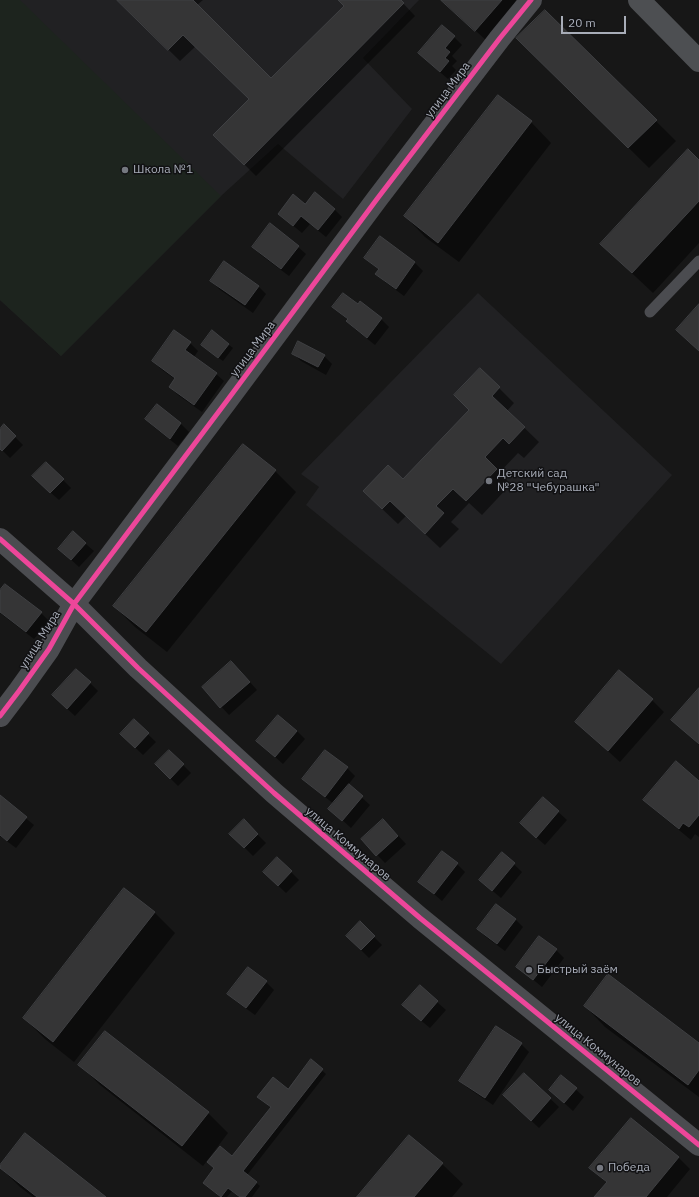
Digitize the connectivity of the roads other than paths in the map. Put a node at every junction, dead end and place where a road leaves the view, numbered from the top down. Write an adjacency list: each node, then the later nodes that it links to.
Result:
1 (531, 0): 7 (street, улица Мира)
2 (639, 0): 3 (main road)
3 (699, 61)
4 (699, 261): 5 (lane)
5 (650, 312)
6 (0, 539): 7 (street, улица Коммунаров)
7 (74, 604): 8 (street, улица Мира); 9 (street, улица Коммунаров)
8 (0, 716)
9 (699, 1145)

